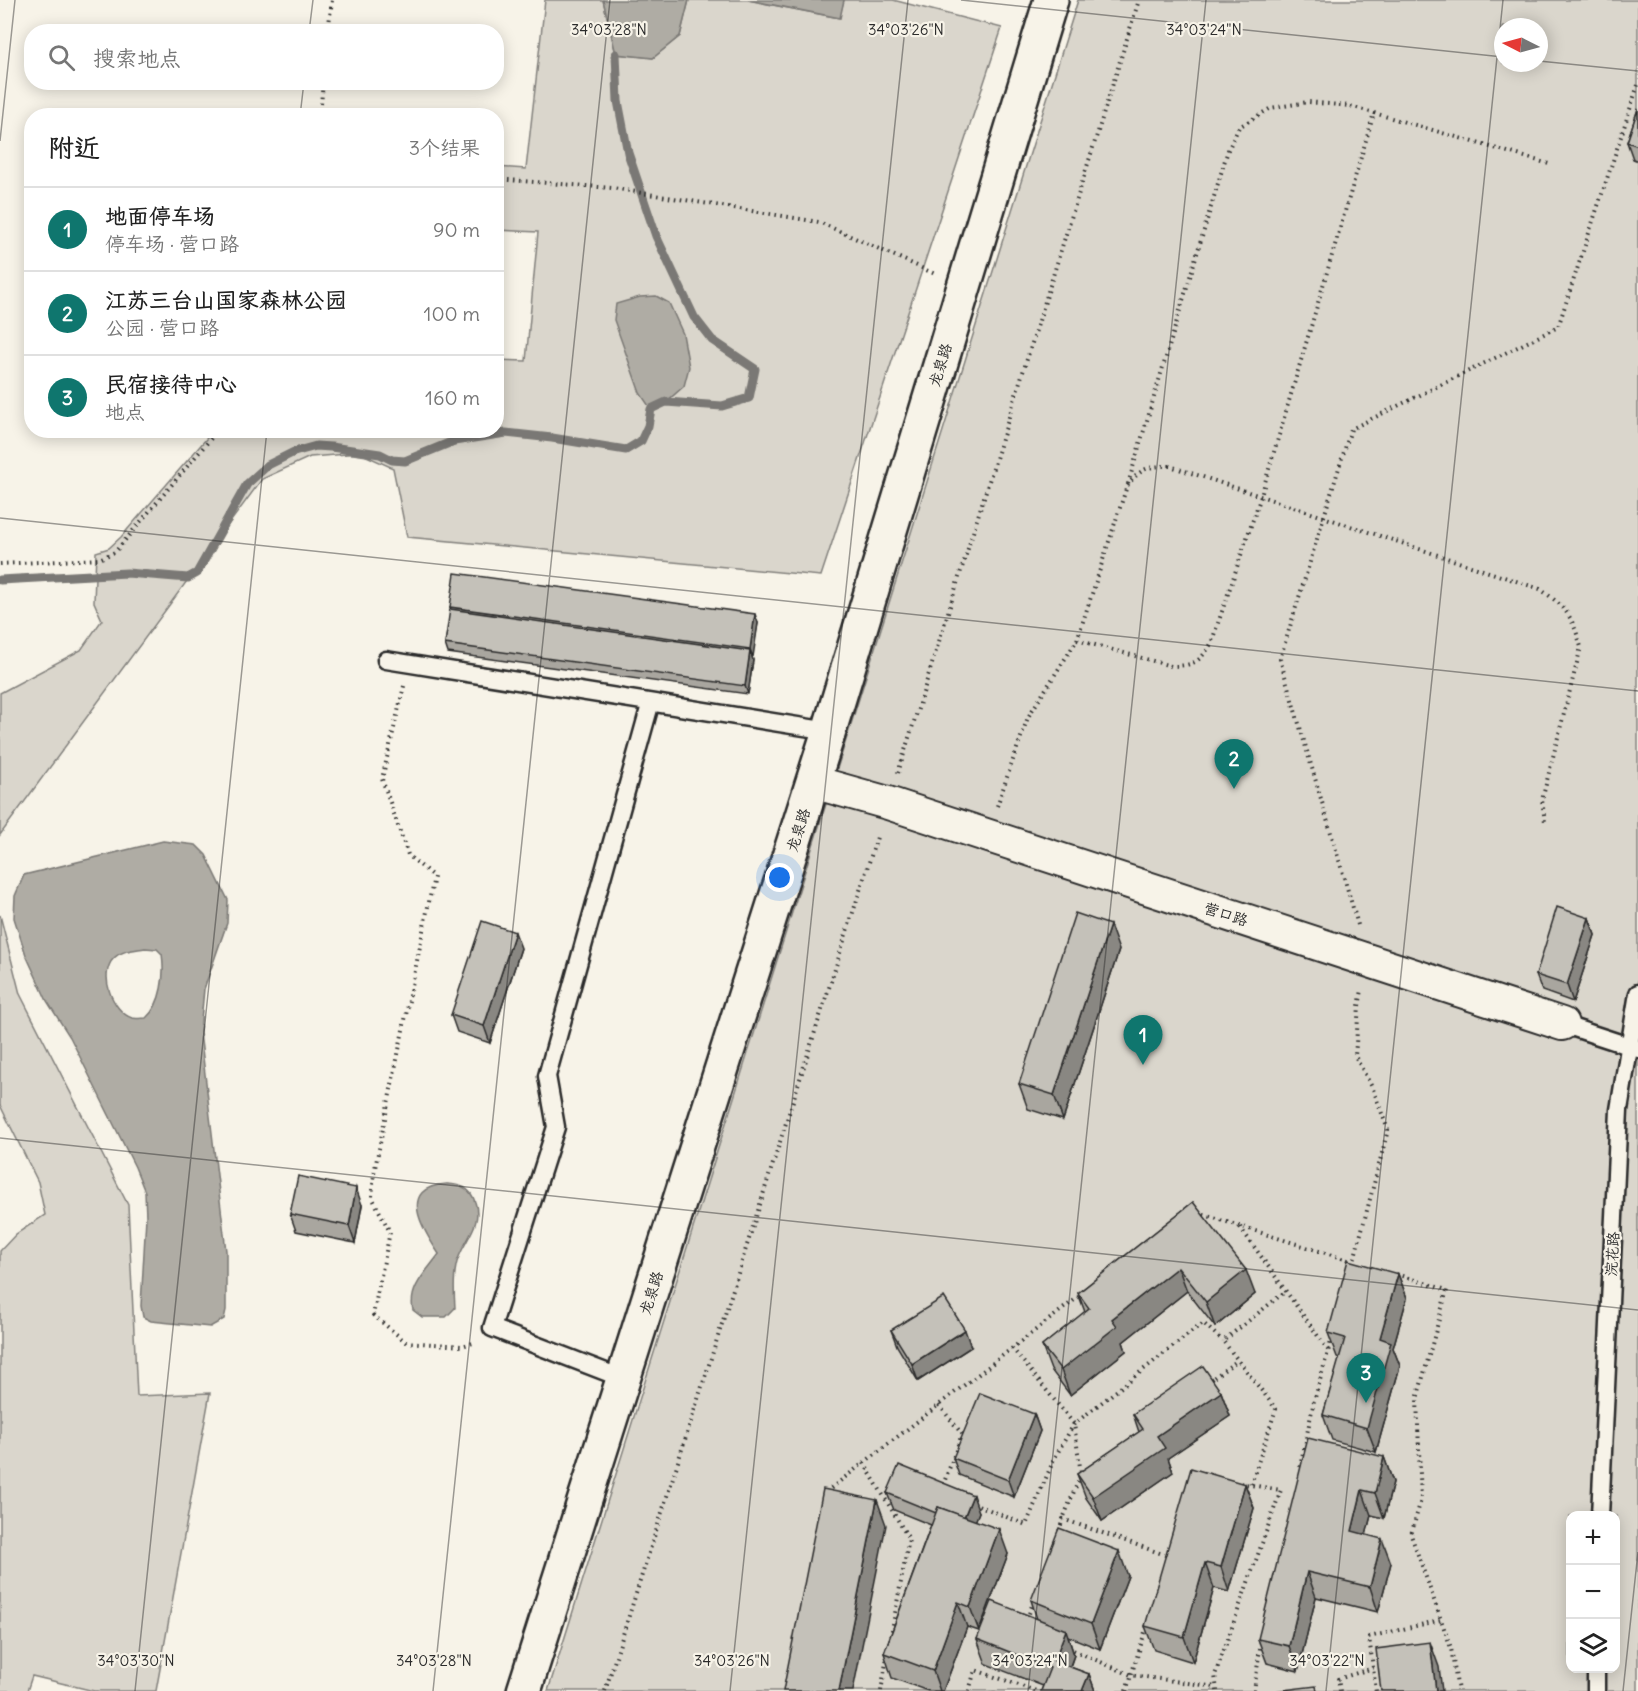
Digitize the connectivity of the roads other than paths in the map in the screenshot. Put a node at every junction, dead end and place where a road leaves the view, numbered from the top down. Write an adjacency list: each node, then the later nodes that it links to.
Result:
1 (1051, 0): 4 (street, 龙泉路)
2 (386, 660): 4 (lane)
3 (650, 705): 9 (lane)
4 (829, 731): 5 (street, 龙泉路)
5 (813, 782): 7 (street, 营口路); 9 (street, 龙泉路)
6 (1638, 993): 8 (lane, 浣花路)
7 (1562, 1024): 8 (lane, 营口路)
8 (1634, 1047): 10 (lane, 浣花路)
9 (624, 1379): 13 (street, 龙泉路)
10 (1600, 1511)
11 (1596, 1673): 12 (lane)
12 (1596, 1689)
13 (524, 1691)

